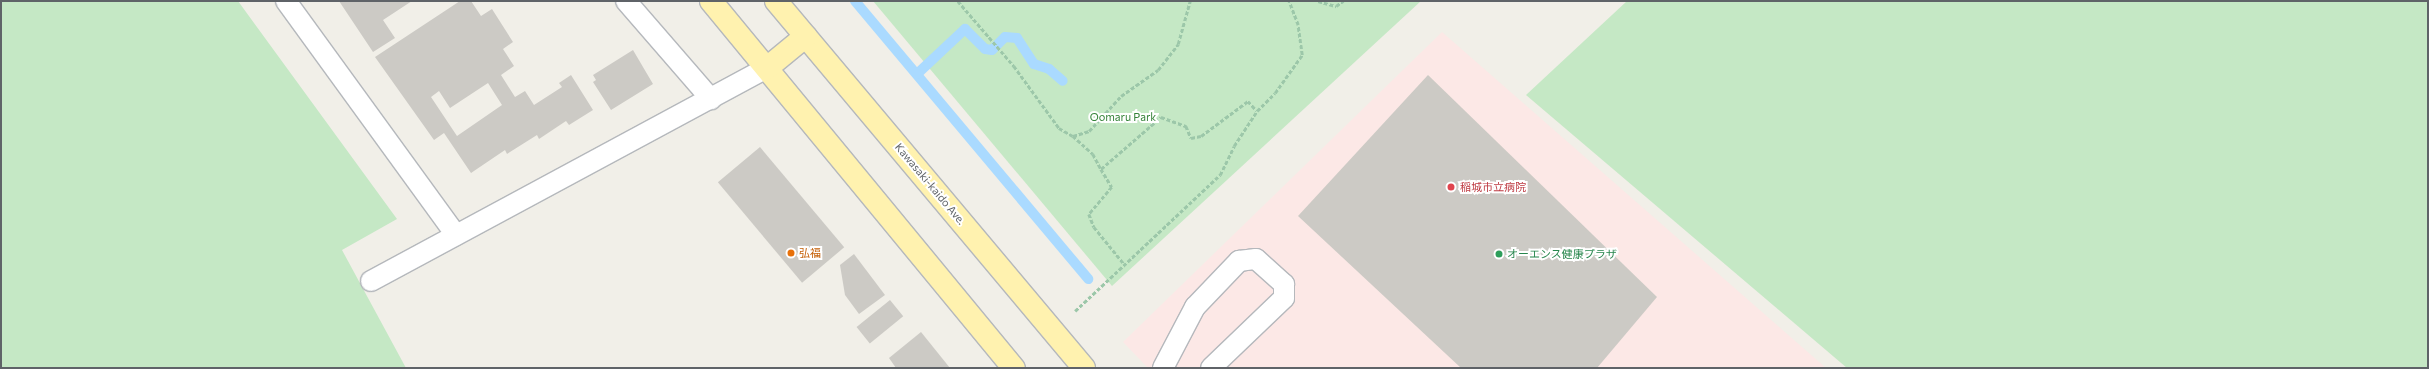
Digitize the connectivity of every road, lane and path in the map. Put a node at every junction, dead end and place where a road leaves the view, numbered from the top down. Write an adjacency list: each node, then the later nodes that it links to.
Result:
1 (286, 1): 16 (lane)
2 (626, 1): 12 (lane)
3 (711, 1): 11 (main road)
4 (776, 1): 10 (main road, Kawasaki-kaido Ave.)
5 (958, 1): 14 (path)
6 (1190, 1): 14 (path)
7 (1289, 1): 13 (path)
8 (1318, 1): 9 (path)
9 (1343, 1)
10 (806, 36): 11 (main road); 21 (main road, Kawasaki-kaido Ave.)
11 (767, 68): 12 (lane); 20 (main road)
12 (711, 99): 16 (lane)
13 (1257, 111): 15 (path); 17 (path)
14 (1074, 136): 15 (path)
15 (1101, 169): 17 (path)
16 (456, 235): 18 (lane)
17 (1125, 265): 19 (path)
18 (371, 281)
19 (1074, 312)
20 (1014, 368)
21 (1084, 368)
22 (1164, 368): 23 (lane)
23 (1211, 368)

